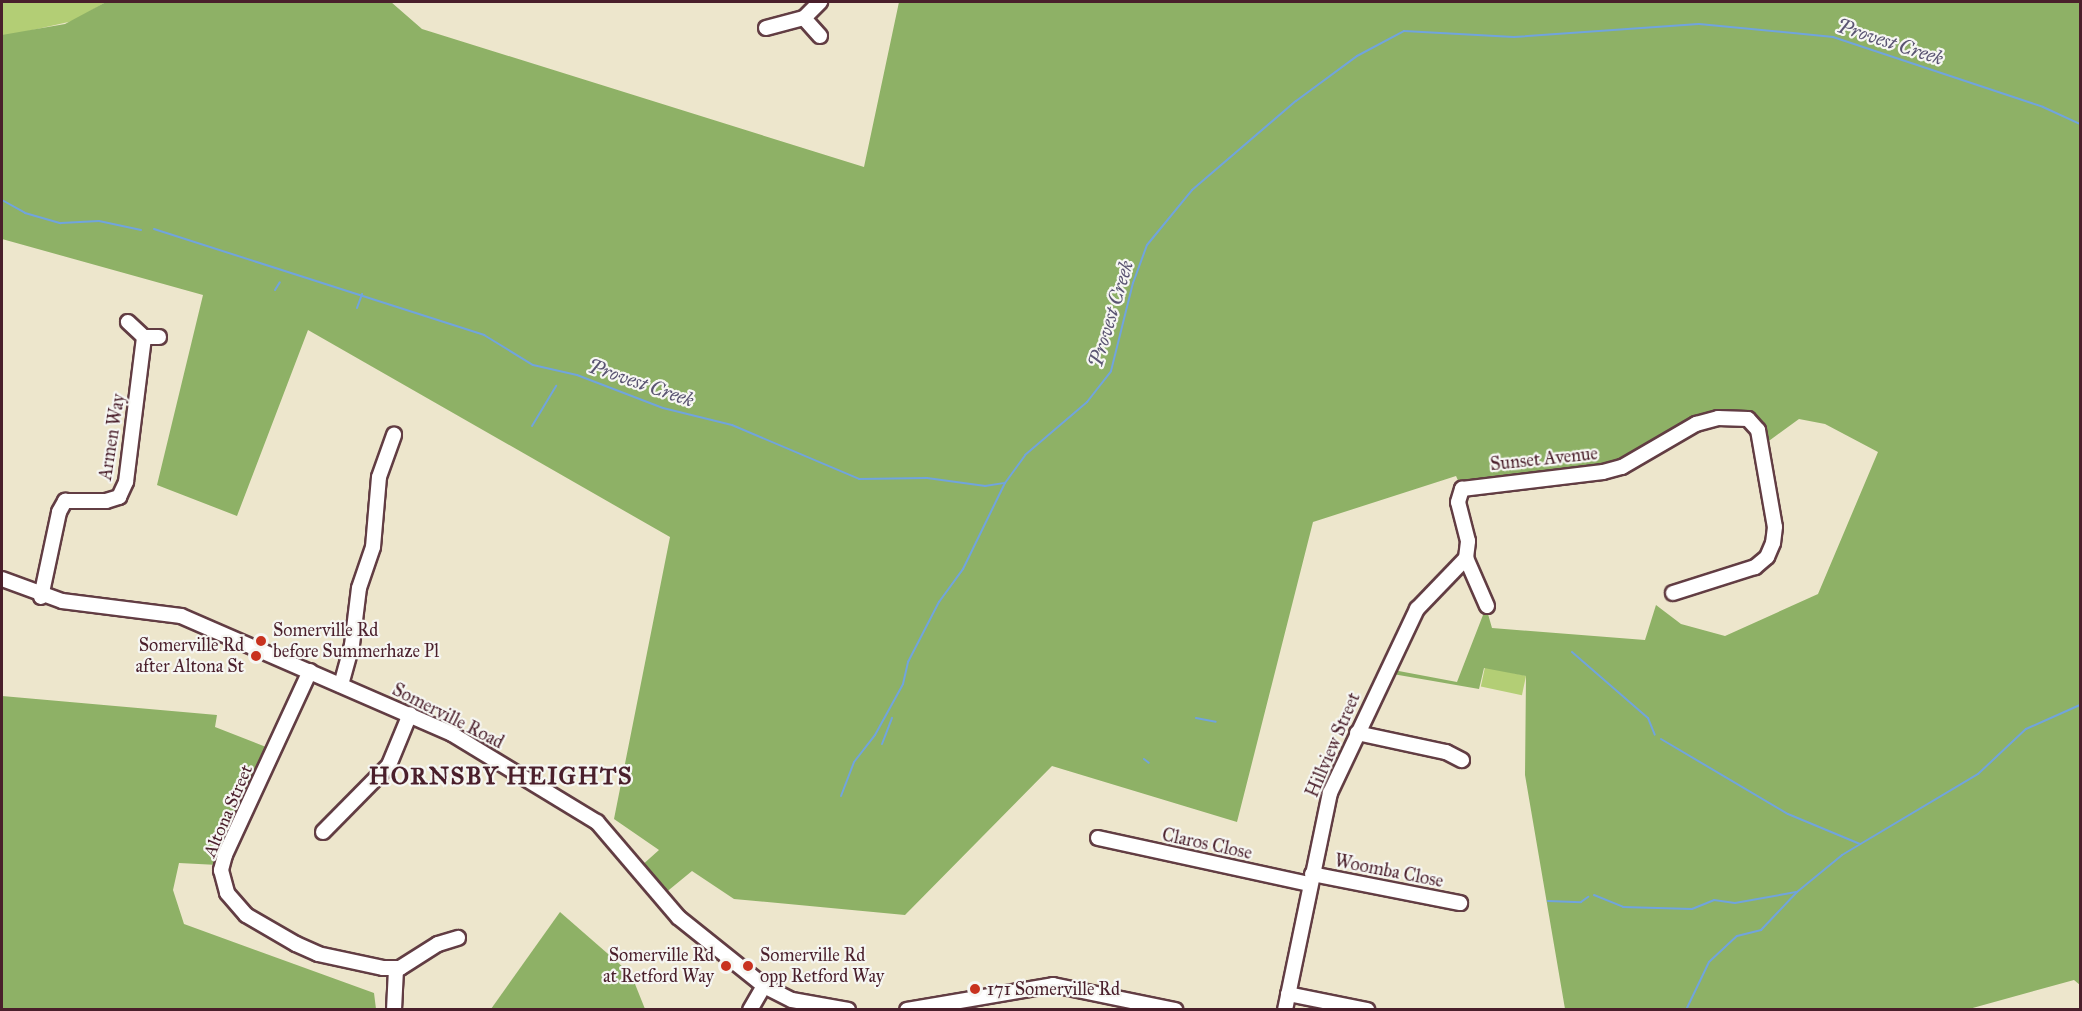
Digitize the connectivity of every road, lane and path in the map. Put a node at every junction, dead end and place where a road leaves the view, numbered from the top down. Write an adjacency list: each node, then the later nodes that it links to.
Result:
1 (820, 2): 2 (street)
2 (804, 18): 3 (street); 4 (street)
3 (766, 28)
4 (820, 36)
5 (128, 322): 6 (street)
6 (144, 337): 7 (street); 12 (street, Armen Way)
7 (159, 337)
8 (394, 435): 15 (street)
9 (1466, 558): 11 (street, Sunset Avenue); 13 (street, Sunset Avenue); 17 (street, Hillview Street)
10 (2, 579): 12 (street, Somerville Road)
11 (1673, 593)
12 (41, 597): 14 (street, Somerville Road)
13 (1487, 606)
14 (310, 671): 15 (street, Somerville Road); 24 (street, Altona Street)
15 (341, 685): 16 (street, Somerville Road)
16 (410, 714): 19 (street); 25 (street, Somerville Road)
17 (1357, 733): 18 (street); 21 (street, Hillview Street)
18 (1461, 760)
19 (323, 832)
20 (1098, 838): 21 (street, Claros Close)
21 (1311, 879): 22 (street, Woomba Close); 26 (street, Hillview Street)
22 (1460, 903)
23 (458, 938): 24 (street)
24 (396, 969): 27 (street)
25 (764, 986): 28 (street); 29 (street, Somerville Road)
26 (1288, 994): 32 (street, Hillview Street); 33 (street)
27 (394, 1010)
28 (750, 1010)
29 (848, 1010)
30 (907, 1010): 31 (street)
31 (1175, 1010)
32 (1285, 1010)
33 (1368, 1010)

